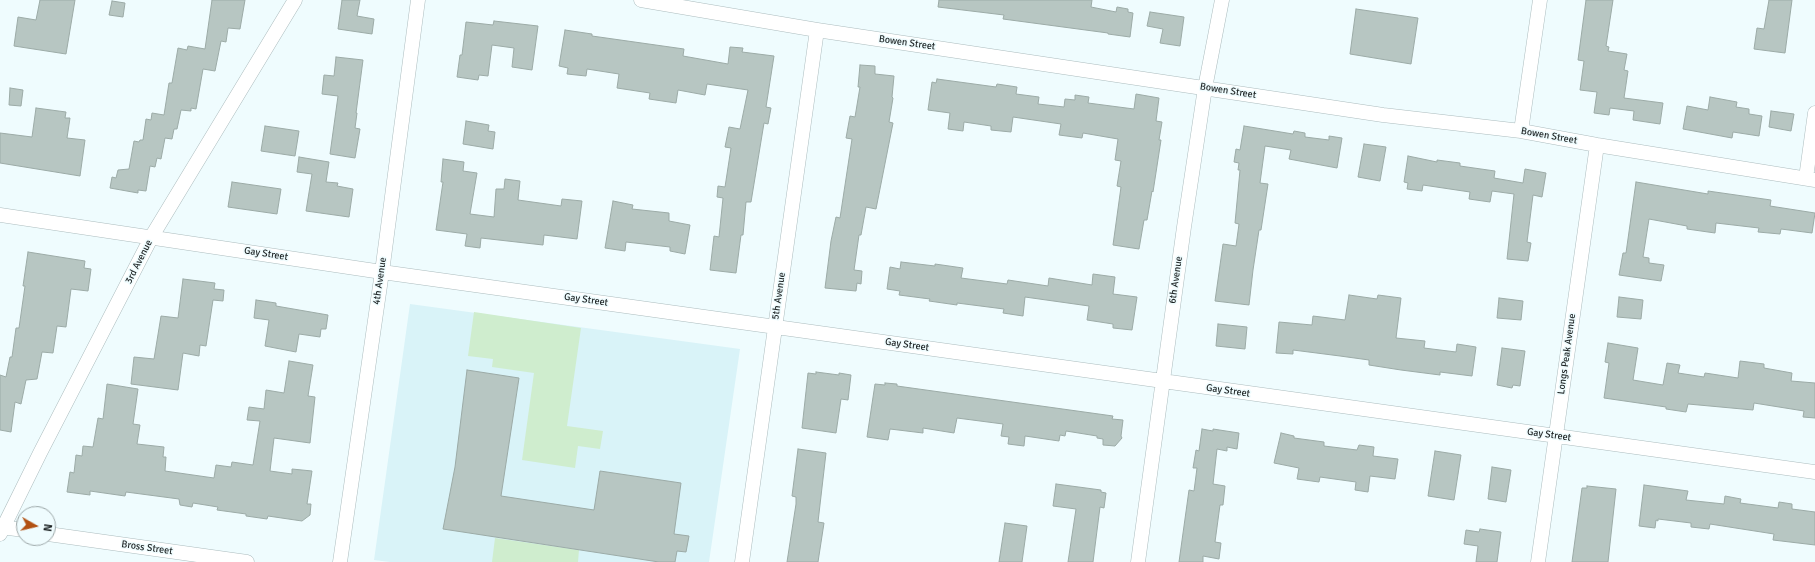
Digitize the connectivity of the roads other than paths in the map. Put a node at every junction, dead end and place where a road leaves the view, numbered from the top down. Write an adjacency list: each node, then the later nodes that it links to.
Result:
1 (295, 0): 14 (street, 3rd Avenue)
2 (418, 0): 15 (street, 4th Avenue)
3 (641, 0): 6 (street, Bowen Street)
4 (1222, 0): 8 (street, 6th Avenue)
5 (1540, 0): 10 (street)
6 (685, 3): 7 (street, Bowen Street)
7 (817, 30): 8 (street, Bowen Street); 16 (street, 5th Avenue)
8 (1205, 88): 10 (street, Bowen Street); 17 (street, 6th Avenue)
9 (1815, 113): 12 (street)
10 (1521, 131): 11 (street, Bowen Street)
11 (1597, 145): 12 (street, Bowen Street); 18 (street, Longs Peak Avenue)
12 (1810, 179)
13 (0, 215): 14 (street, Gay Street)
14 (152, 236): 15 (street, Gay Street); 20 (street, 3rd Avenue)
15 (382, 272): 16 (street, Gay Street); 24 (street, 4th Avenue)
16 (775, 326): 17 (street, Gay Street); 25 (street, 5th Avenue)
17 (1162, 382): 18 (street, Gay Street); 26 (street, 6th Avenue)
18 (1555, 436): 19 (street, Gay Street); 27 (street, Longs Peak Avenue)
19 (1815, 472)
20 (1, 529): 21 (street)
21 (16, 530)
22 (56, 535): 23 (street, Bross Street)
23 (247, 562)
24 (340, 562)
25 (742, 562)
26 (1138, 562)
27 (1538, 562)

